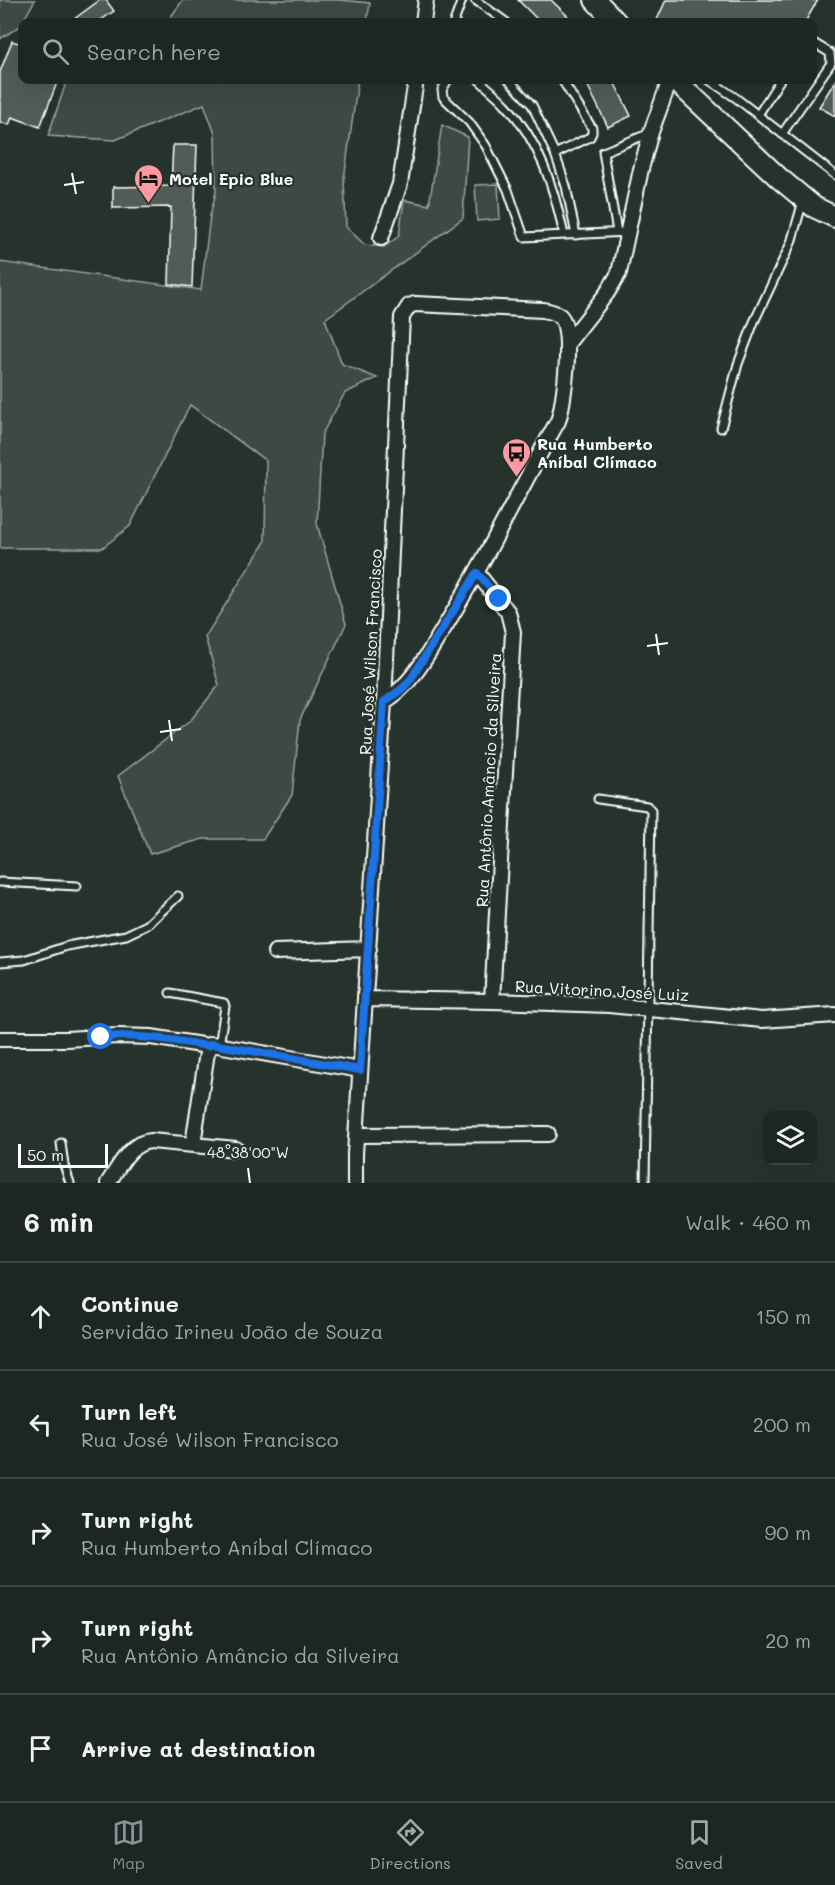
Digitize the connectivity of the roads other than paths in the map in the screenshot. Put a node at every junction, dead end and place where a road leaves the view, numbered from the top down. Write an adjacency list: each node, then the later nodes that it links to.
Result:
1 (426, 0): 5 (street)
2 (462, 0): 6 (lane)
3 (475, 0): 7 (lane)
4 (595, 0): 8 (main road)
5 (424, 18)
6 (455, 18)
7 (500, 18)
8 (612, 18)
9 (817, 45): 10 (lane)
10 (817, 83)
11 (415, 84): 31 (street)
12 (446, 84): 29 (lane)
13 (483, 84): 29 (lane)
14 (513, 84): 24 (lane)
15 (564, 84): 24 (lane)
16 (669, 84): 22 (street)
17 (679, 84): 26 (main road)
18 (715, 84): 21 (lane)
19 (777, 84): 21 (lane)
20 (817, 84): 23 (lane)
21 (758, 115): 23 (lane)
22 (651, 132): 28 (street); 28 (lane)
23 (782, 134): 25 (lane)
24 (555, 154): 30 (lane)
25 (835, 175)
26 (804, 199): 27 (main road); 33 (lane)
27 (835, 217)
28 (622, 232): 30 (lane); 32 (street)
29 (564, 235): 30 (lane)
30 (576, 235)
31 (381, 238)
32 (567, 344): 34 (street); 35 (street, Rua José Wilson Francisco)
33 (721, 428)
34 (477, 573): 35 (street); 45 (street, Rua Antônio Amâncio da Silveira)
35 (384, 702): 40 (street, Rua José Wilson Francisco)
36 (598, 799): 46 (lane)
37 (0, 882): 38 (lane)
38 (77, 886)
39 (177, 896): 42 (lane)
40 (369, 950): 41 (street); 44 (street, Rua José Wilson Francisco)
41 (275, 952)
42 (0, 962)
43 (170, 993): 49 (lane)
44 (365, 999): 45 (street, Rua Vitorino José Luiz); 50 (street, Rua José Wilson Francisco)
45 (492, 1001): 46 (street, Rua Vitorino José Luiz)
46 (647, 1010): 47 (street, Rua Vitorino José Luiz); 59 (lane)
47 (835, 1015)
48 (0, 1039): 49 (street)
49 (214, 1047): 50 (street); 54 (street)
50 (360, 1070): 52 (street, Rua José Wilson Francisco)
51 (548, 1134): 52 (street)
52 (357, 1135): 58 (street, Rua José Wilson Francisco)
53 (61, 1143): 56 (lane)
54 (193, 1144): 55 (street); 57 (street)
55 (236, 1149)
56 (70, 1183)
57 (108, 1183)
58 (354, 1183)
59 (645, 1183)

